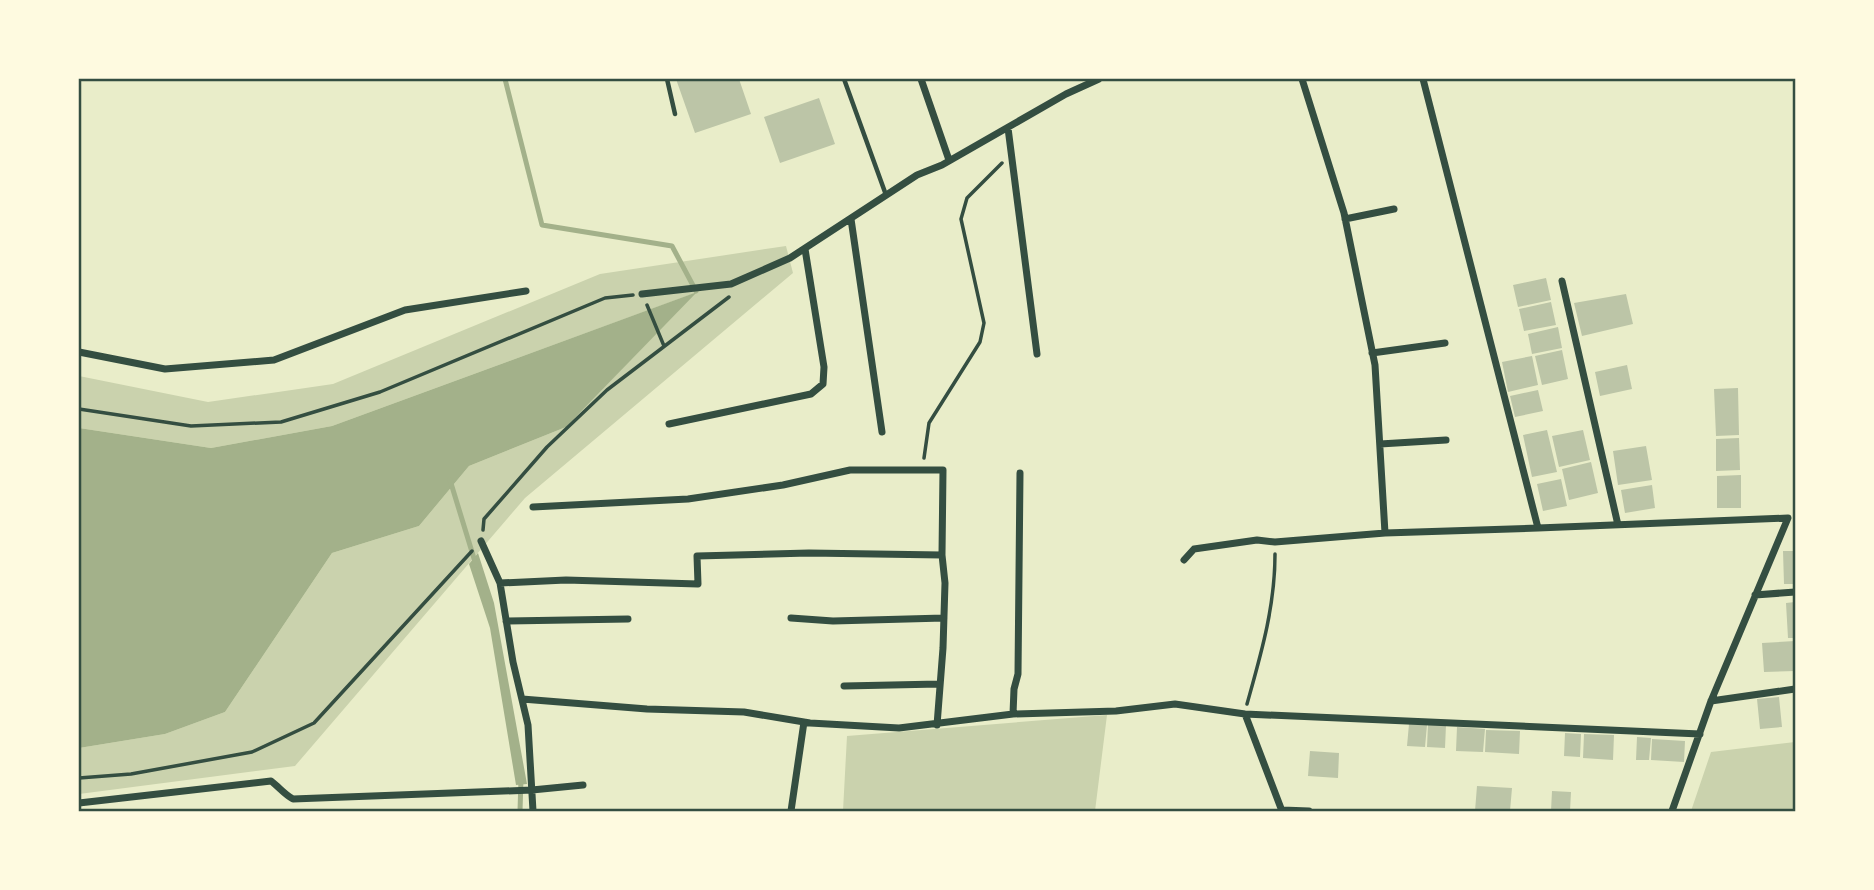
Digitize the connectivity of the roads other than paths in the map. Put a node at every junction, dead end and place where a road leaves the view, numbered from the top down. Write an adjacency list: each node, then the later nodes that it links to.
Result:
1 (667, 79): 8 (lane)
2 (844, 79): 11 (lane)
3 (921, 79): 10 (street)
4 (1099, 79): 7 (street)
5 (1302, 79): 14 (street)
6 (1423, 79): 31 (street)
7 (1086, 82): 9 (street)
8 (675, 114)
9 (1008, 128): 10 (street); 22 (street)
10 (949, 160): 11 (street)
11 (886, 195): 13 (street)
12 (1394, 209): 14 (street)
13 (851, 219): 15 (street); 24 (street)
14 (1345, 219): 21 (street)
15 (805, 249): 18 (street); 23 (street)
16 (1562, 281): 30 (street)
17 (526, 291): 20 (street)
18 (642, 293)
19 (1445, 343): 21 (street)
20 (79, 352)
21 (1372, 353): 26 (street)
22 (1037, 354)
23 (669, 424)
24 (882, 432)
25 (1446, 440): 26 (street)
26 (1380, 444): 32 (street)
27 (1020, 473): 48 (street)
28 (533, 507): 34 (street)
29 (1792, 517): 30 (street); 38 (street)
30 (1618, 525): 31 (street)
31 (1538, 528): 32 (street)
32 (1385, 533): 35 (street)
33 (481, 541): 36 (street)
34 (942, 555): 36 (street); 40 (street)
35 (1184, 560)
36 (500, 583): 42 (street)
37 (1795, 592): 38 (street)
38 (1755, 595): 47 (street)
39 (791, 618): 40 (street)
40 (944, 618): 43 (street)
41 (628, 619): 42 (street)
42 (506, 621): 46 (street)
43 (939, 684): 44 (street); 51 (street)
44 (844, 686)
45 (1795, 689): 47 (street)
46 (522, 699): 50 (street); 54 (street)
47 (1711, 701): 52 (street)
48 (1013, 714): 49 (street); 51 (street)
49 (1245, 714): 52 (street); 58 (street)
50 (804, 722): 51 (street); 57 (street)
51 (937, 725)
52 (1700, 734): 60 (street)
53 (583, 785): 54 (street)
54 (532, 790): 55 (street); 56 (street)
55 (79, 803)
56 (533, 811)
57 (790, 811)
58 (1282, 811): 59 (street)
59 (1310, 811)
60 (1672, 811)

